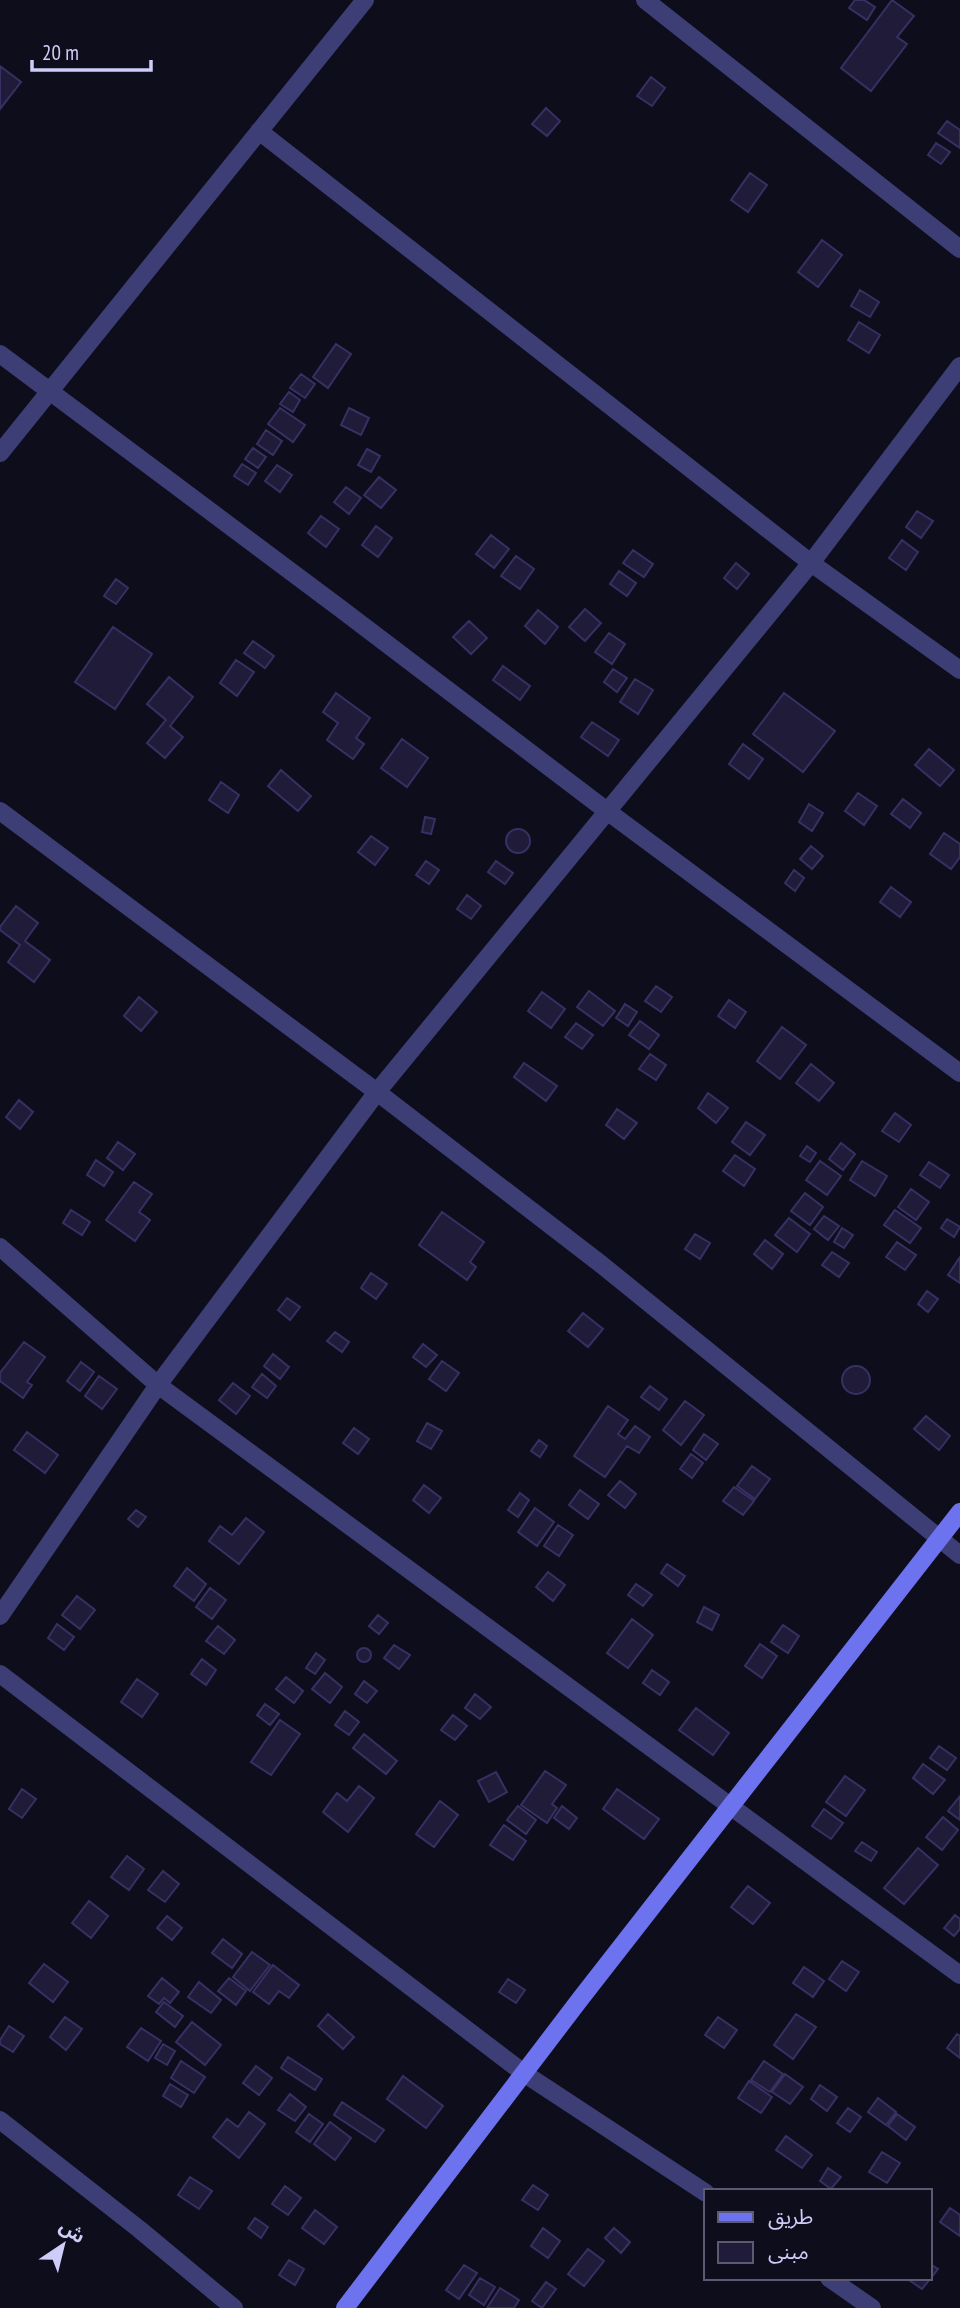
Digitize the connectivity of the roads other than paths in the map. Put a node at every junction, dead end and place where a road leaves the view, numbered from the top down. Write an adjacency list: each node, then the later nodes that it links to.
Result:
1 (365, 0): 3 (street)
2 (645, 0): 4 (street)
3 (259, 131): 7 (street); 9 (street)
4 (960, 249)
5 (0, 354): 7 (street)
6 (960, 366): 9 (street)
7 (49, 393): 8 (street); 12 (street)
8 (0, 453)
9 (811, 563): 10 (street); 12 (street)
10 (960, 670)
11 (0, 811): 14 (street)
12 (607, 811): 13 (street); 14 (street)
13 (960, 1073)
14 (377, 1092): 16 (street); 18 (street)
15 (0, 1248): 16 (street)
16 (158, 1385): 20 (street); 22 (street)
17 (960, 1512): 18 (street)
18 (939, 1539): 19 (street); 22 (street)
19 (960, 1555)
20 (0, 1616)
21 (0, 1674): 24 (street)
22 (730, 1807): 23 (street); 24 (street)
23 (960, 1975)
24 (525, 2074): 26 (street); 29 (street)
25 (0, 2120): 28 (street)
26 (704, 2192)
27 (832, 2280): 30 (street)
28 (234, 2308)
29 (345, 2308)
30 (872, 2308)

